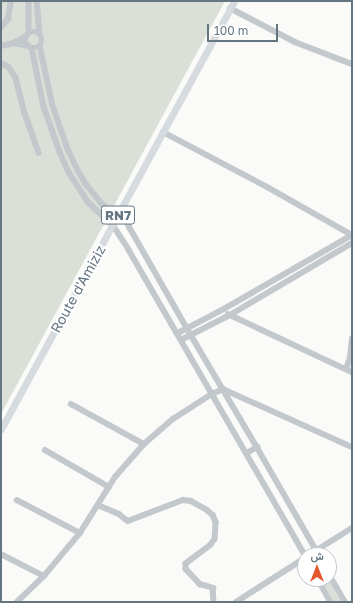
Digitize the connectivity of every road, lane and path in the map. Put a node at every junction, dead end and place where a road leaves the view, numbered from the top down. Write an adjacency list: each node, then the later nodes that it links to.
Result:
1 (11, 1): 5 (street)
2 (29, 1): 7 (street)
3 (37, 1): 6 (street)
4 (232, 4): 13 (street); 14 (main road, Route d'Amiziz / RN7)
5 (1, 27)
6 (40, 33): 7 (street); 10 (street)
7 (28, 34): 8 (street); 11 (street)
8 (14, 43): 9 (street); 11 (street)
9 (1, 46)
10 (40, 46): 11 (street); 16 (street)
11 (30, 47): 17 (street)
12 (1, 63): 15 (street)
13 (352, 64)
14 (163, 132): 16 (main road, Route d'Amiziz / RN7); 18 (street)
15 (39, 153)
16 (118, 216): 17 (main road, Route d'Amiziz / RN7); 22 (street)
17 (113, 225): 23 (street); 32 (main road, Route d'Amiziz / RN7)
18 (352, 235): 20 (street)
19 (352, 243): 21 (street)
20 (224, 309): 21 (street); 22 (street)
21 (230, 315): 24 (street); 27 (street)
22 (187, 328): 23 (street); 24 (street)
23 (178, 333): 26 (street)
24 (191, 335): 26 (street); 29 (street)
25 (352, 339): 27 (street)
26 (181, 340): 30 (street)
27 (346, 369): 28 (street)
28 (352, 372)
29 (224, 389): 30 (street); 34 (street); 35 (street)
30 (212, 394): 33 (street); 37 (street)
31 (71, 404): 33 (street)
32 (1, 429)
33 (144, 444): 38 (street)
34 (258, 447): 37 (street); 44 (street)
35 (352, 447)
36 (45, 450): 38 (street)
37 (247, 453): 43 (street)
38 (109, 487): 40 (street)
39 (17, 500): 42 (street)
40 (98, 505): 42 (street); 52 (street)
41 (352, 528): 45 (street)
42 (80, 533): 48 (street)
43 (300, 547)
44 (315, 547)
45 (326, 547)
46 (1, 554): 48 (street)
47 (297, 561): 53 (street)
48 (44, 576): 51 (street)
49 (323, 587): 54 (street)
50 (336, 587): 55 (street)
51 (17, 602)
52 (214, 602)
53 (236, 602)
54 (331, 602)
55 (345, 602)

